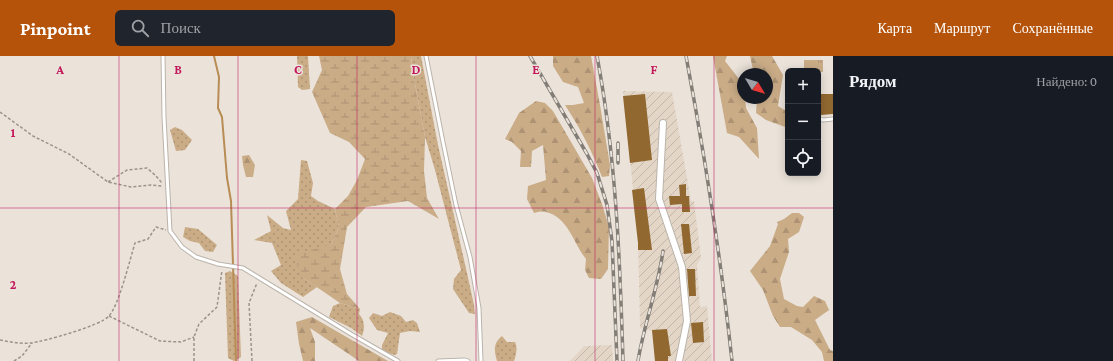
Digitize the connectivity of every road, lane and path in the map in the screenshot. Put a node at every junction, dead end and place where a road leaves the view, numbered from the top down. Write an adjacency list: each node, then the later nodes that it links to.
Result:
1 (163, 56): 8 (lane)
2 (426, 56): 21 (lane)
3 (0, 112): 7 (path)
4 (821, 119): 5 (lane)
5 (833, 119)
6 (663, 124): 22 (street)
7 (108, 182): 7 (path)
8 (170, 231): 9 (lane); 11 (path)
9 (222, 265): 10 (lane); 12 (path)
10 (259, 278): 17 (path); 18 (lane)
11 (109, 316): 12 (path); 14 (path)
12 (194, 337): 16 (path)
13 (0, 340): 14 (path)
14 (32, 343): 15 (path)
15 (14, 361)
16 (194, 361)
17 (252, 361)
18 (398, 361)
19 (438, 361): 20 (lane)
20 (468, 361)
21 (481, 361)
22 (679, 361)

